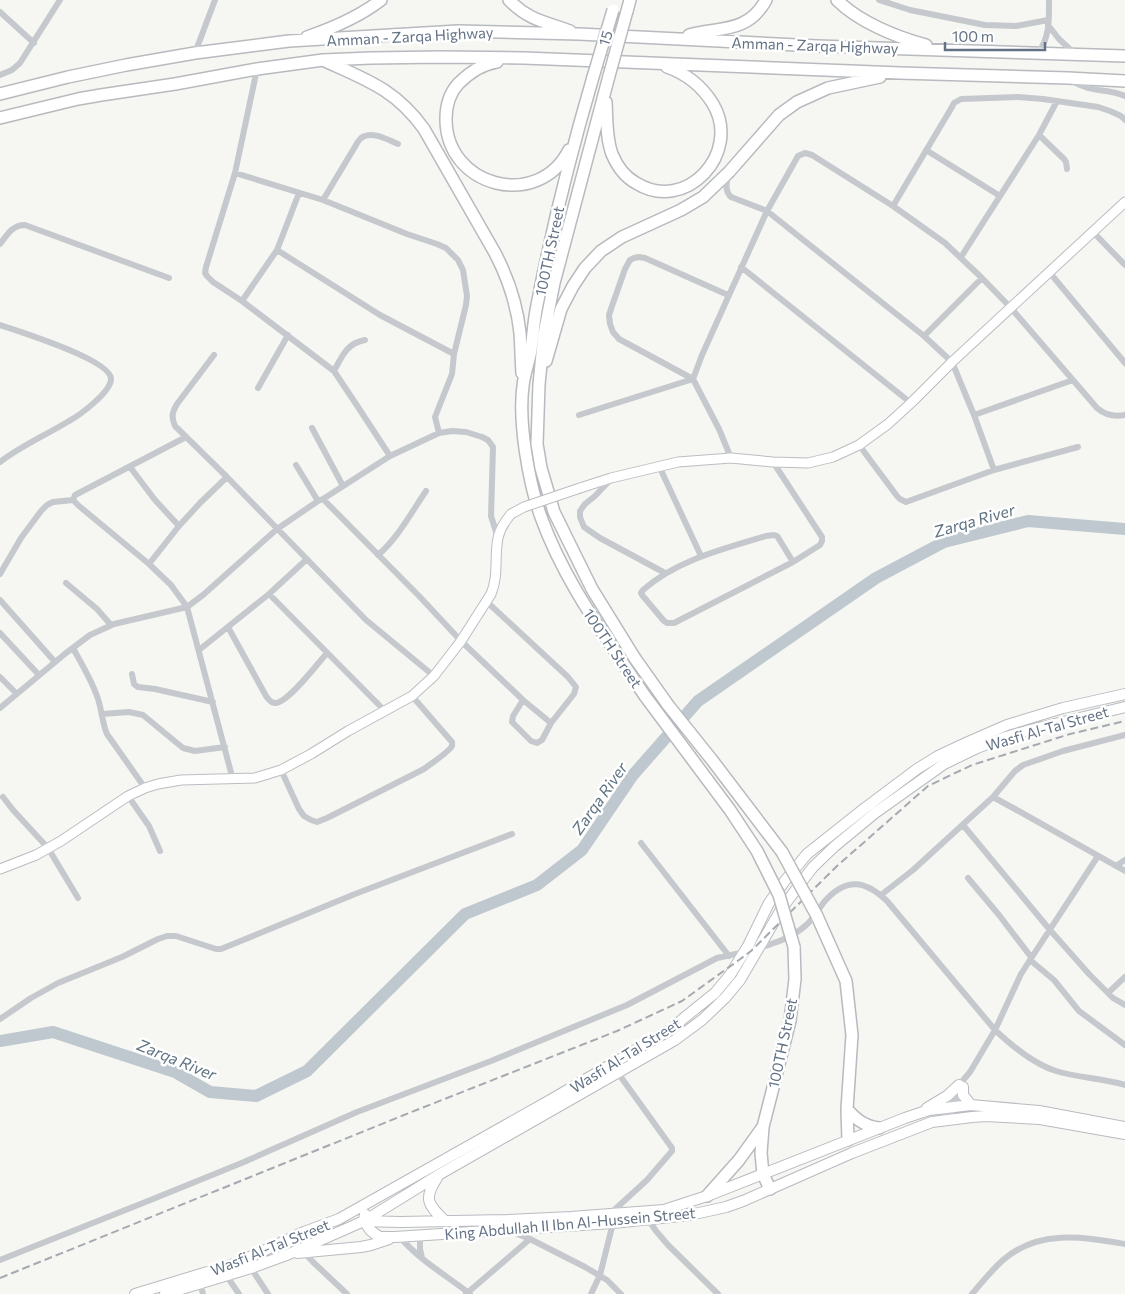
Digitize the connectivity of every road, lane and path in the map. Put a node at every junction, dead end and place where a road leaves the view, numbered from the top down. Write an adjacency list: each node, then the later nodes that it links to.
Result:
1 (60, 0): 16 (street)
2 (215, 0): 18 (street)
3 (381, 0): 15 (highway)
4 (509, 0): 13 (highway)
5 (766, 0): 14 (highway)
6 (837, 0): 17 (highway)
7 (879, 0): 12 (street)
8 (1050, 0): 12 (street)
9 (615, 5): 29 (highway, 15, bridge)
10 (628, 6): 28 (highway, 15, bridge)
11 (0, 12): 16 (street)
12 (1048, 23): 19 (street); 20 (street)
13 (579, 34): 14 (highway, Amman - Zarqa Highway); 15 (highway, Amman - Zarqa Highway)
14 (678, 39): 17 (highway, Amman - Zarqa Highway)
15 (289, 41): 18 (highway, Amman - Zarqa Highway)
16 (34, 43): 27 (street)
17 (945, 50): 19 (highway, Amman - Zarqa Highway)
18 (195, 53): 33 (highway, Amman - Zarqa Highway)
19 (1038, 53): 20 (highway, Amman - Zarqa Highway)
20 (1076, 54): 21 (highway, Amman - Zarqa Highway)
21 (1125, 56)
22 (524, 58): 23 (highway, Amman - Zarqa Highway); 24 (highway, Amman - Zarqa Highway); 39 (highway)
23 (323, 60): 25 (highway, Amman - Zarqa Highway); 75 (highway)
24 (653, 63): 26 (highway, Amman - Zarqa Highway); 32 (highway)
25 (257, 69): 36 (highway, Amman - Zarqa Highway); 44 (street)
26 (900, 73): 30 (highway, Amman - Zarqa Highway); 43 (highway)
27 (0, 76)
28 (609, 76): 32 (highway, 100TH Street)
29 (593, 77): 39 (highway, 100TH Street)
30 (1068, 78): 31 (highway, Amman - Zarqa Highway); 34 (street)
31 (1125, 81)
32 (605, 93): 74 (highway, 100TH Street)
33 (0, 94)
34 (1125, 96)
35 (1057, 101): 37 (street); 38 (street); 41 (street)
36 (0, 118)
37 (1125, 120)
38 (1038, 135): 42 (street); 46 (street)
39 (576, 137): 75 (highway, 100TH Street)
40 (398, 144): 47 (street)
41 (926, 150): 46 (street); 49 (street)
42 (1066, 169)
43 (729, 172): 50 (street); 74 (highway)
44 (235, 173): 45 (street); 61 (street)
45 (300, 193): 47 (street); 53 (street)
46 (1000, 196): 54 (street)
47 (323, 200): 67 (street)
48 (1125, 202): 51 (street)
49 (893, 206): 50 (street); 54 (street)
50 (767, 211): 56 (street); 65 (street)
51 (1092, 232): 55 (street); 57 (street)
52 (0, 244): 58 (street)
53 (277, 250): 61 (street); 67 (street)
54 (961, 257): 59 (street)
55 (1125, 265)
56 (741, 267): 60 (street); 77 (street)
57 (1050, 273): 62 (street); 70 (street)
58 (169, 278)
59 (982, 278): 62 (street); 65 (street)
60 (728, 295): 72 (street); 72 (street)
61 (242, 301): 64 (street)
62 (1010, 308): 69 (street); 73 (street)
63 (0, 325): 88 (street)
64 (288, 335): 71 (street); 76 (street)
65 (924, 336): 69 (street)
66 (365, 340): 71 (street)
67 (454, 354): 82 (street)
68 (214, 355): 83 (street)
69 (952, 362): 77 (street); 79 (street)
70 (1125, 363)
71 (334, 371): 86 (street)
72 (693, 379): 78 (street); 87 (street)
73 (1072, 380): 79 (street); 80 (street)
74 (539, 384): 174 (highway, 100TH Street, bridge)
75 (523, 386): 178 (highway, 100TH Street, bridge)
76 (258, 388)
77 (911, 403): 84 (street)
78 (579, 414)
79 (974, 415): 93 (street)
80 (1125, 415)
81 (312, 428): 96 (street)
82 (439, 433): 86 (street); 102 (street)
83 (186, 437): 92 (street); 94 (street)
84 (859, 444): 89 (street); 93 (street)
85 (1078, 447): 93 (street)
86 (390, 456): 96 (street)
87 (731, 458): 89 (street); 91 (street)
88 (0, 462)
89 (773, 462): 106 (street)
90 (296, 465): 99 (street)
91 (659, 466): 95 (street); 104 (street)
92 (130, 467): 98 (street); 100 (street)
93 (994, 470)
94 (227, 477): 100 (street); 101 (street)
95 (611, 478): 102 (street, bridge); 108 (street)
96 (343, 486): 99 (street)
97 (426, 491): 103 (street)
98 (73, 500): 107 (street); 109 (street)
99 (320, 500): 101 (street); 103 (street)
100 (179, 526): 107 (street)
101 (277, 529): 105 (street); 114 (street)
102 (498, 538): 113 (street)
103 (378, 555): 118 (street)
104 (701, 556): 106 (street); 108 (street)
105 (307, 559): 111 (street); 125 (street)
106 (793, 562): 108 (street)
107 (149, 564): 114 (street)
108 (665, 573)
109 (0, 574)
110 (66, 582): 115 (street)
111 (269, 594): 116 (street); 121 (street)
112 (0, 600): 122 (street)
113 (486, 601): 118 (street); 136 (street)
114 (187, 607): 115 (street); 120 (street)
115 (111, 625): 119 (street)
116 (228, 627): 120 (street); 121 (street)
117 (0, 633): 124 (street)
118 (461, 640): 125 (street); 130 (street)
119 (72, 648): 122 (street); 135 (street)
120 (199, 650): 131 (street)
121 (327, 653): 134 (street)
122 (55, 662): 124 (street)
123 (132, 674): 131 (street)
124 (39, 675): 127 (street)
125 (434, 676): 129 (street)
126 (0, 677): 127 (street)
127 (17, 694): 133 (street)
128 (1125, 694): 160 (main road, Wasfi Al-Tal Street)
129 (412, 696): 134 (street); 139 (street)
130 (522, 700): 136 (street); 136 (street)
131 (213, 702): 138 (street)
132 (1125, 707): 159 (main road, Wasfi Al-Tal Street)
133 (0, 708)
134 (385, 711): 139 (street)
135 (102, 714): 138 (street); 141 (street)
136 (551, 723)
137 (1125, 735): 144 (street)
138 (225, 747): 140 (street)
139 (280, 770): 140 (street)
140 (233, 780): 141 (street)
141 (145, 788): 142 (street)
142 (128, 796): 148 (street); 149 (street)
143 (3, 797): 148 (street)
144 (993, 797): 145 (street); 150 (street)
145 (963, 824): 156 (street); 158 (street)
146 (512, 834): 166 (street)
147 (641, 842): 161 (street)
148 (48, 848): 153 (street); 157 (street)
149 (160, 851)
150 (1098, 856): 152 (street); 158 (street)
151 (1125, 860): 152 (street)
152 (1116, 866): 154 (street)
153 (0, 869)
154 (1125, 871)
155 (968, 878): 162 (street)
156 (881, 896): 159 (street); 167 (street)
157 (78, 898)
158 (1050, 930): 162 (street); 164 (street)
159 (758, 949): 160 (street); 169 (main road, Wasfi Al-Tal Street)
160 (745, 952): 161 (street); 187 (main road, Wasfi Al-Tal Street)
161 (729, 956): 201 (street)
162 (1030, 958): 167 (street); 168 (street)
163 (1125, 977): 164 (street)
164 (1108, 993): 165 (street)
165 (1125, 1005)
166 (0, 1019)
167 (995, 1030): 170 (street); 171 (street)
168 (1125, 1045)
169 (618, 1072): 183 (main road, Wasfi Al-Tal Street); 189 (street)
170 (963, 1083): 172 (main road); 173 (street); 175 (main road)
171 (1125, 1085)
172 (971, 1105): 173 (main road, King Abdullah II Ibn Al-Hussein Street); 177 (main road, King Abdullah II Ibn Al-Hussein Street)
173 (950, 1107): 175 (main road, King Abdullah II Ibn Al-Hussein Street); 176 (street)
174 (847, 1109): 179 (highway); 181 (highway, 100TH Street)
175 (922, 1112): 179 (main road, King Abdullah II Ibn Al-Hussein Street)
176 (948, 1120): 180 (main road, King Abdullah II Ibn Al-Hussein Street); 182 (main road, King Abdullah II Ibn Al-Hussein Street)
177 (1125, 1126)
178 (763, 1127): 184 (highway, 100TH Street); 186 (highway)
179 (879, 1128): 181 (main road, King Abdullah II Ibn Al-Hussein Street)
180 (1125, 1134)
181 (848, 1140): 182 (main road); 184 (main road, King Abdullah II Ibn Al-Hussein Street)
182 (852, 1153): 185 (main road, King Abdullah II Ibn Al-Hussein Street)
183 (440, 1174): 191 (main road, Wasfi Al-Tal Street); 192 (main road)
184 (763, 1174): 185 (highway, 100TH Street); 186 (main road, King Abdullah II Ibn Al-Hussein Street)
185 (770, 1189): 190 (main road, King Abdullah II Ibn Al-Hussein Street)
186 (707, 1196): 189 (main road, King Abdullah II Ibn Al-Hussein Street)
187 (368, 1204): 188 (main road, Wasfi Al-Tal Street); 191 (main road)
188 (339, 1219): 191 (main road, King Abdullah II Ibn Al-Hussein Street); 207 (main road, Wasfi Al-Tal Street)
189 (611, 1219): 190 (main road, King Abdullah II Ibn Al-Hussein Street); 192 (main road, King Abdullah II Ibn Al-Hussein Street); 193 (main road, King Abdullah II Ibn Al-Hussein Street); 204 (street)
190 (648, 1220): 215 (street)
191 (364, 1221): 192 (main road, King Abdullah II Ibn Al-Hussein Street); 195 (main road, King Abdullah II Ibn Al-Hussein Street); 199 (main road, Wasfi Al-Tal Street)
192 (445, 1221)
193 (507, 1229): 194 (main road, King Abdullah II Ibn Al-Hussein Street); 196 (street)
194 (420, 1236): 195 (main road, King Abdullah II Ibn Al-Hussein Street); 200 (street)
195 (397, 1237): 198 (main road); 200 (street)
196 (530, 1239): 204 (street); 206 (street)
197 (1125, 1244): 216 (street)
198 (304, 1252): 199 (main road); 212 (street)
199 (289, 1254): 202 (main road, Wasfi Al-Tal Street)
200 (423, 1259): 206 (street)
201 (0, 1260)
202 (251, 1268): 203 (main road, Wasfi Al-Tal Street); 211 (street)
203 (226, 1275): 205 (main road, Wasfi Al-Tal Street); 210 (street)
204 (600, 1275): 213 (street); 214 (street)
205 (200, 1283): 208 (main road, Wasfi Al-Tal Street); 209 (street)
206 (468, 1293)
207 (135, 1294)
208 (165, 1294)
209 (203, 1294)
210 (239, 1294)
211 (268, 1294)
212 (347, 1294)
213 (591, 1294)
214 (621, 1294)
215 (718, 1294)
216 (972, 1294)

